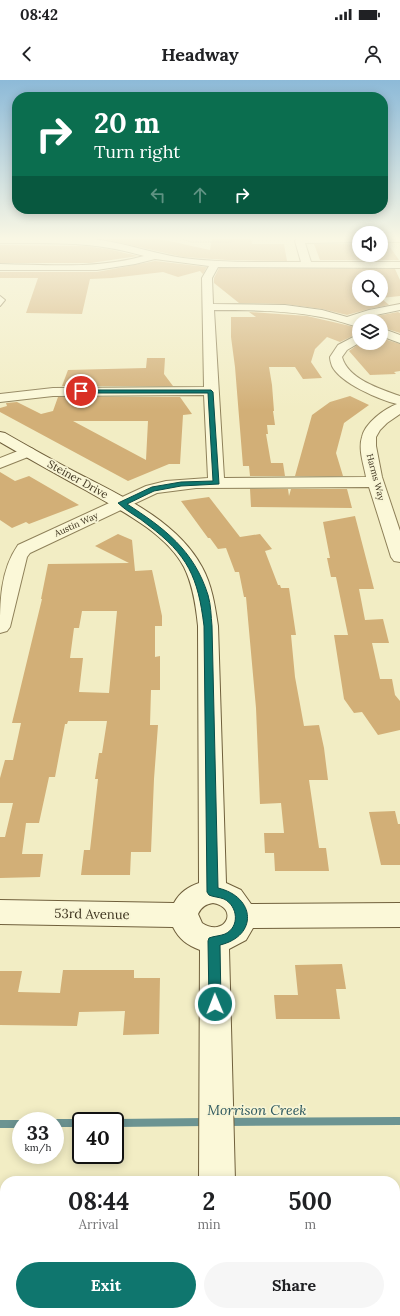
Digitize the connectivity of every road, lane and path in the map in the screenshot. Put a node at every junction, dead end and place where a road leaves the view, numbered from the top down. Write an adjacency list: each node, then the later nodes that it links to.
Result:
1 (208, 295): 4 (street)
2 (0, 298): 3 (lane)
3 (0, 304)
4 (209, 307): 6 (street); 11 (street)
5 (400, 307): 6 (street)
6 (348, 320): 7 (street)
7 (352, 321)
8 (388, 334): 9 (street)
9 (400, 338)
10 (352, 342): 13 (street)
11 (211, 392): 12 (street); 18 (street)
12 (0, 398)
13 (400, 401)
14 (400, 408): 19 (street, Harms Way)
15 (0, 436): 16 (street, Steiner Drive)
16 (28, 452): 17 (street); 20 (street, Steiner Drive)
17 (0, 463)
18 (216, 482): 19 (street, Austin Way); 20 (street, Austin Way)
19 (376, 482): 21 (street, Harms Way)
20 (122, 503): 22 (street, Austin Way); 23 (street, Steiner Drive)
21 (400, 557)
22 (0, 627)
23 (213, 892): 25 (street); 27 (street)
24 (0, 912): 25 (street, 53rd Avenue)
25 (184, 915): 28 (street)
26 (400, 915): 27 (street)
27 (242, 916): 28 (street)
28 (214, 941): 29 (street)
29 (217, 1176)

